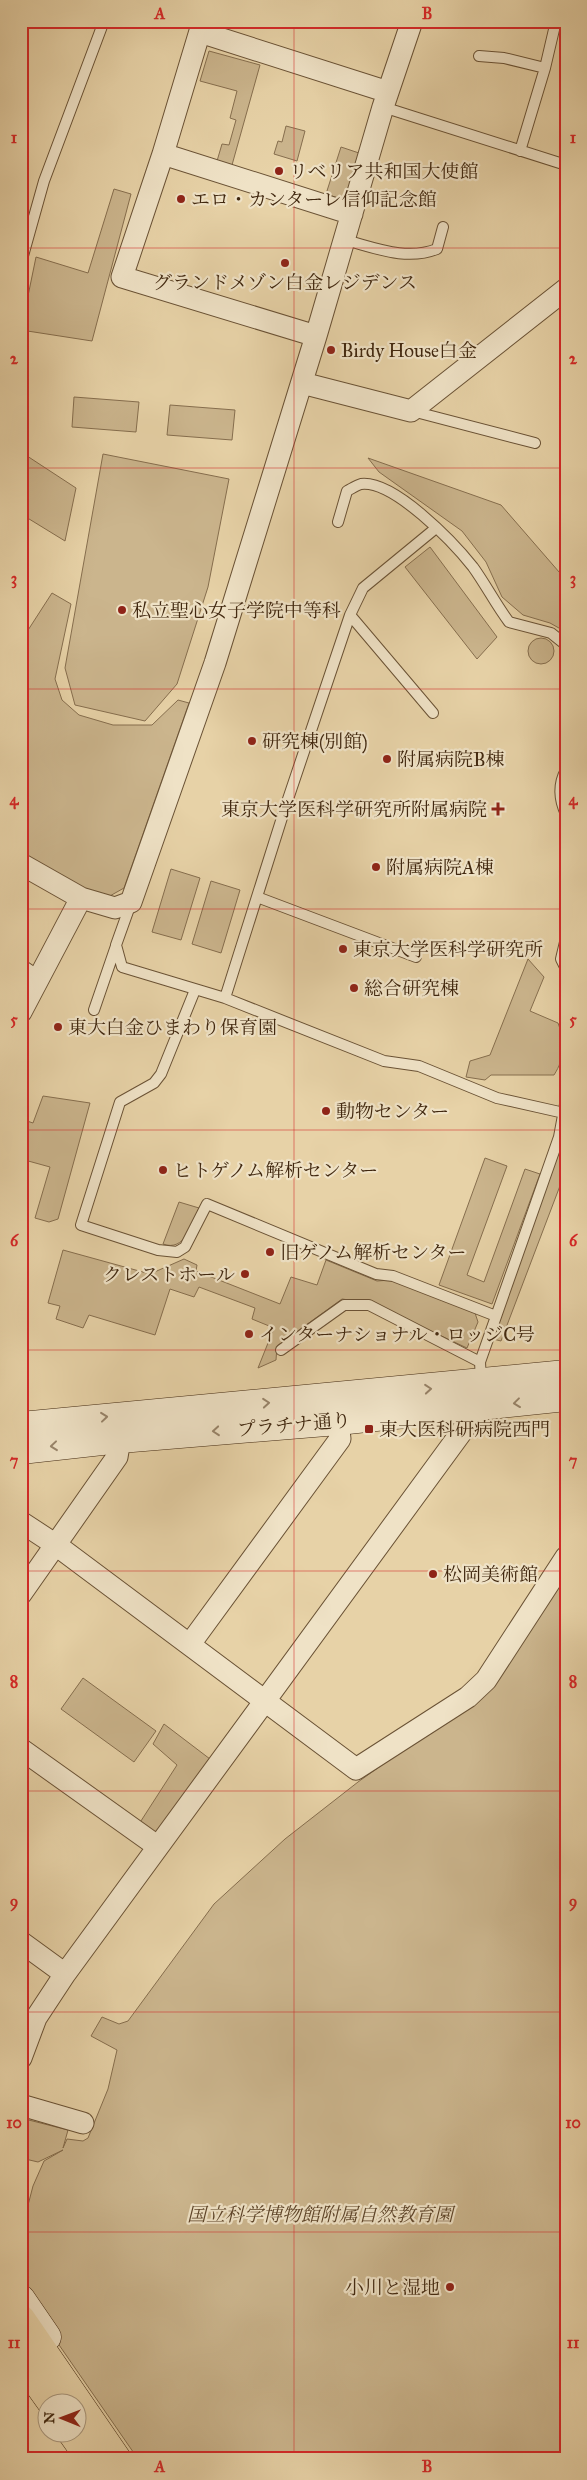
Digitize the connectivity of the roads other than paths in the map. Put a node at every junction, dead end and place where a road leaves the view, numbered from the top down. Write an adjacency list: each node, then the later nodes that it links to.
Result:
1 (104, 21): 14 (lane)
2 (412, 21): 7 (street)
3 (556, 21): 6 (lane)
4 (201, 27): 7 (street); 9 (street)
5 (480, 56): 6 (lane)
6 (545, 68): 8 (lane)
7 (386, 100): 8 (lane); 11 (street)
8 (520, 151): 10 (lane)
9 (163, 154): 11 (street); 16 (street)
10 (566, 165)
11 (352, 214): 13 (street)
12 (443, 227): 13 (lane)
13 (345, 240): 16 (street)
14 (21, 263)
15 (566, 289): 18 (street)
16 (316, 336): 17 (street)
17 (302, 383): 18 (street); 30 (street)
18 (411, 411): 19 (lane)
19 (535, 443)
20 (338, 522): 21 (lane)
21 (436, 528): 22 (lane); 23 (lane)
22 (350, 615): 24 (lane); 28 (lane)
23 (566, 645)
24 (433, 713)
25 (566, 770): 26 (lane)
26 (566, 814)
27 (21, 864): 29 (street)
28 (257, 897): 33 (lane); 38 (lane)
29 (81, 898): 30 (street); 36 (street)
30 (131, 902): 32 (lane)
31 (566, 938): 35 (lane)
32 (116, 945): 37 (lane); 39 (lane)
33 (416, 957)
34 (21, 964): 36 (lane)
35 (566, 969)
36 (40, 978): 40 (street)
37 (195, 990): 38 (lane); 43 (lane)
38 (225, 998): 42 (lane)
39 (94, 1010)
40 (21, 1012)
41 (566, 1098): 42 (lane)
42 (564, 1113): 43 (lane)
43 (496, 1316): 46 (lane)
44 (281, 1350): 46 (lane)
45 (566, 1374): 46 (main road, プラチナ通り)
46 (475, 1385): 47 (main road, プラチナ通り, one-way to 46); 48 (main road, プラチナ通り); 49 (main road, プラチナ通り, one-way to 46); 57 (street)
47 (566, 1397)
48 (338, 1421): 50 (main road, プラチナ通り, one-way to 50); 56 (street)
49 (21, 1426)
50 (120, 1439): 51 (main road, プラチナ通り, one-way to 51); 53 (street)
51 (21, 1450)
52 (21, 1522): 53 (street)
53 (56, 1545): 55 (street); 56 (street)
54 (566, 1557): 57 (street)
55 (21, 1594)
56 (190, 1644): 57 (street)
57 (265, 1700): 59 (street)
58 (21, 1749): 59 (street)
59 (157, 1846): 61 (street)
60 (21, 1942): 61 (street)
61 (65, 1974): 62 (street)
62 (29, 2016): 63 (street)
63 (21, 2058)
64 (21, 2105): 65 (street)
65 (83, 2124)
66 (21, 2299): 77 (main road)
67 (21, 2319): 76 (highway)
68 (21, 2360): 70 (highway)
69 (21, 2377): 71 (main road)
70 (44, 2392)
71 (38, 2401)
72 (66, 2442): 74 (main road)
73 (78, 2442): 75 (highway)
74 (78, 2459)
75 (90, 2459)
76 (117, 2459)
77 (132, 2459)

